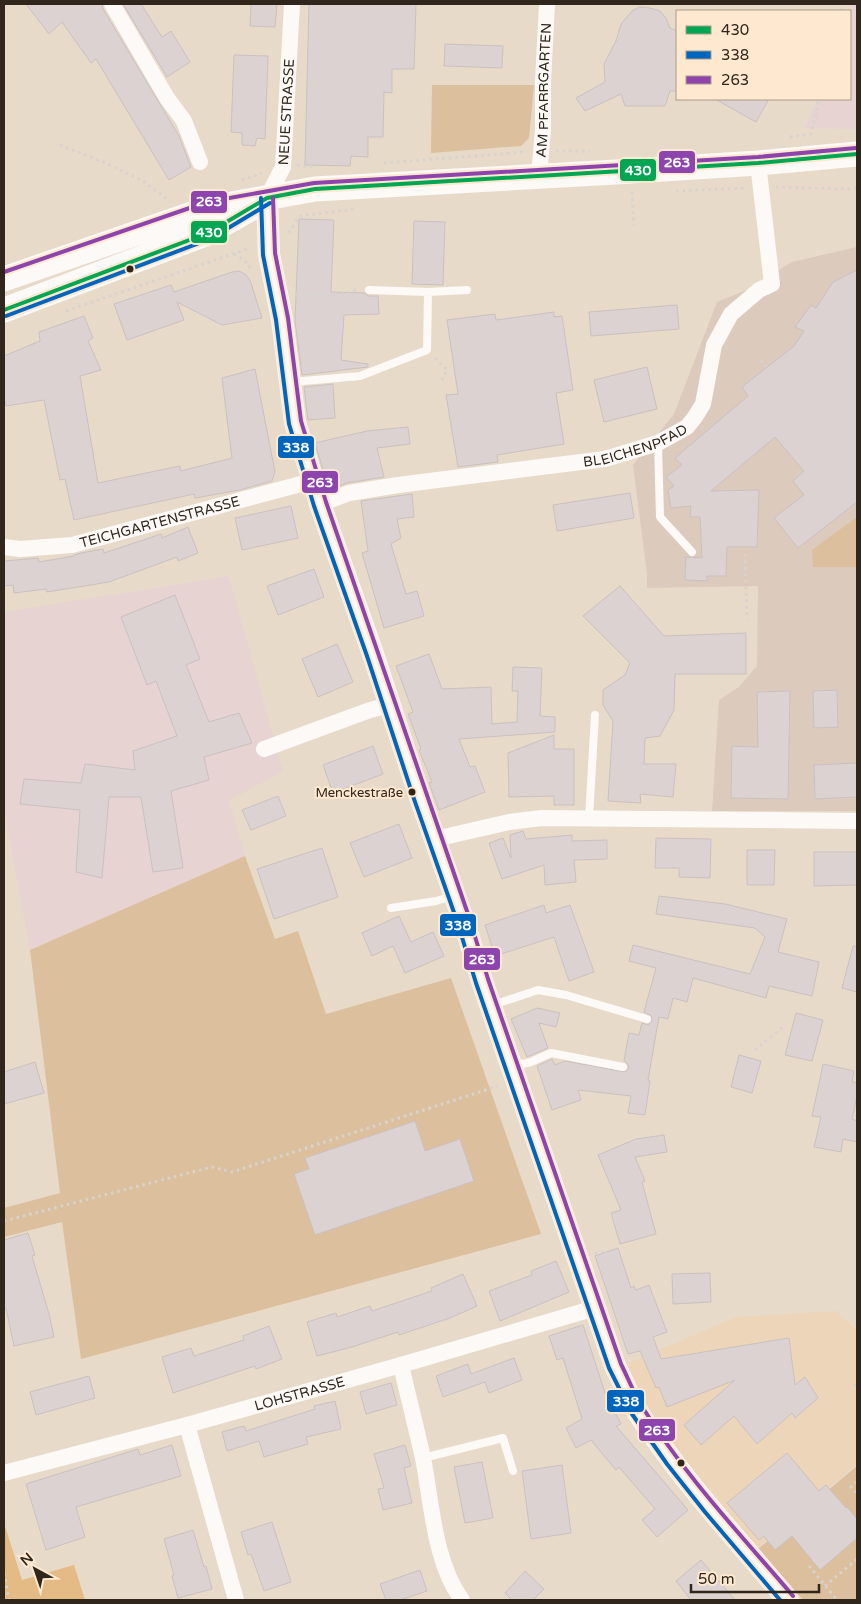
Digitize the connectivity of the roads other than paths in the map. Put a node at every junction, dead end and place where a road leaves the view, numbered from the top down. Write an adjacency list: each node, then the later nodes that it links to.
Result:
1 (112, 4): 5 (street)
2 (292, 4): 8 (street, NEUE STRASSE)
3 (547, 4): 7 (street, AM PFARRGARTEN)
4 (857, 154): 6 (main road)
5 (200, 162)
6 (758, 163): 7 (main road); 15 (street, BLEICHENPFAD)
7 (540, 164): 8 (main road)
8 (267, 198): 9 (main road); 13 (main road); 14 (main road, NEUE STRASSE)
9 (9, 278): 13 (main road)
10 (369, 290): 12 (lane)
11 (466, 290): 12 (lane)
12 (428, 292): 14 (lane)
13 (4, 309)
14 (290, 382): 16 (main road, NEUE STRASSE)
15 (658, 443): 17 (street, BLEICHENPFAD); 19 (lane)
16 (312, 481): 17 (main road, NEUE STRASSE); 18 (street, TEICHGARTENSTRASSE)
17 (320, 504): 20 (main road, NEUE STRASSE)
18 (4, 547)
19 (692, 552)
20 (390, 705): 22 (street); 25 (main road, NEUE STRASSE)
21 (595, 715): 23 (lane)
22 (264, 749)
23 (589, 818): 24 (street); 25 (street)
24 (857, 821)
25 (435, 839): 26 (main road, NEUE STRASSE)
26 (455, 896): 27 (lane); 28 (main road, NEUE STRASSE)
27 (391, 908)
28 (491, 1005): 29 (lane); 31 (main road, NEUE STRASSE)
29 (647, 1019)
30 (623, 1067): 31 (lane)
31 (506, 1076): 32 (main road, NEUE STRASSE)
32 (595, 1308): 33 (street, LOHSTRASSE); 40 (main road, NEUE STRASSE)
33 (402, 1365): 34 (street, LOHSTRASSE); 35 (street)
34 (187, 1425): 37 (street, LOHSTRASSE); 38 (street)
35 (423, 1458): 36 (lane); 39 (street)
36 (513, 1470)
37 (4, 1473)
38 (236, 1600)
39 (462, 1600)
40 (788, 1600)

